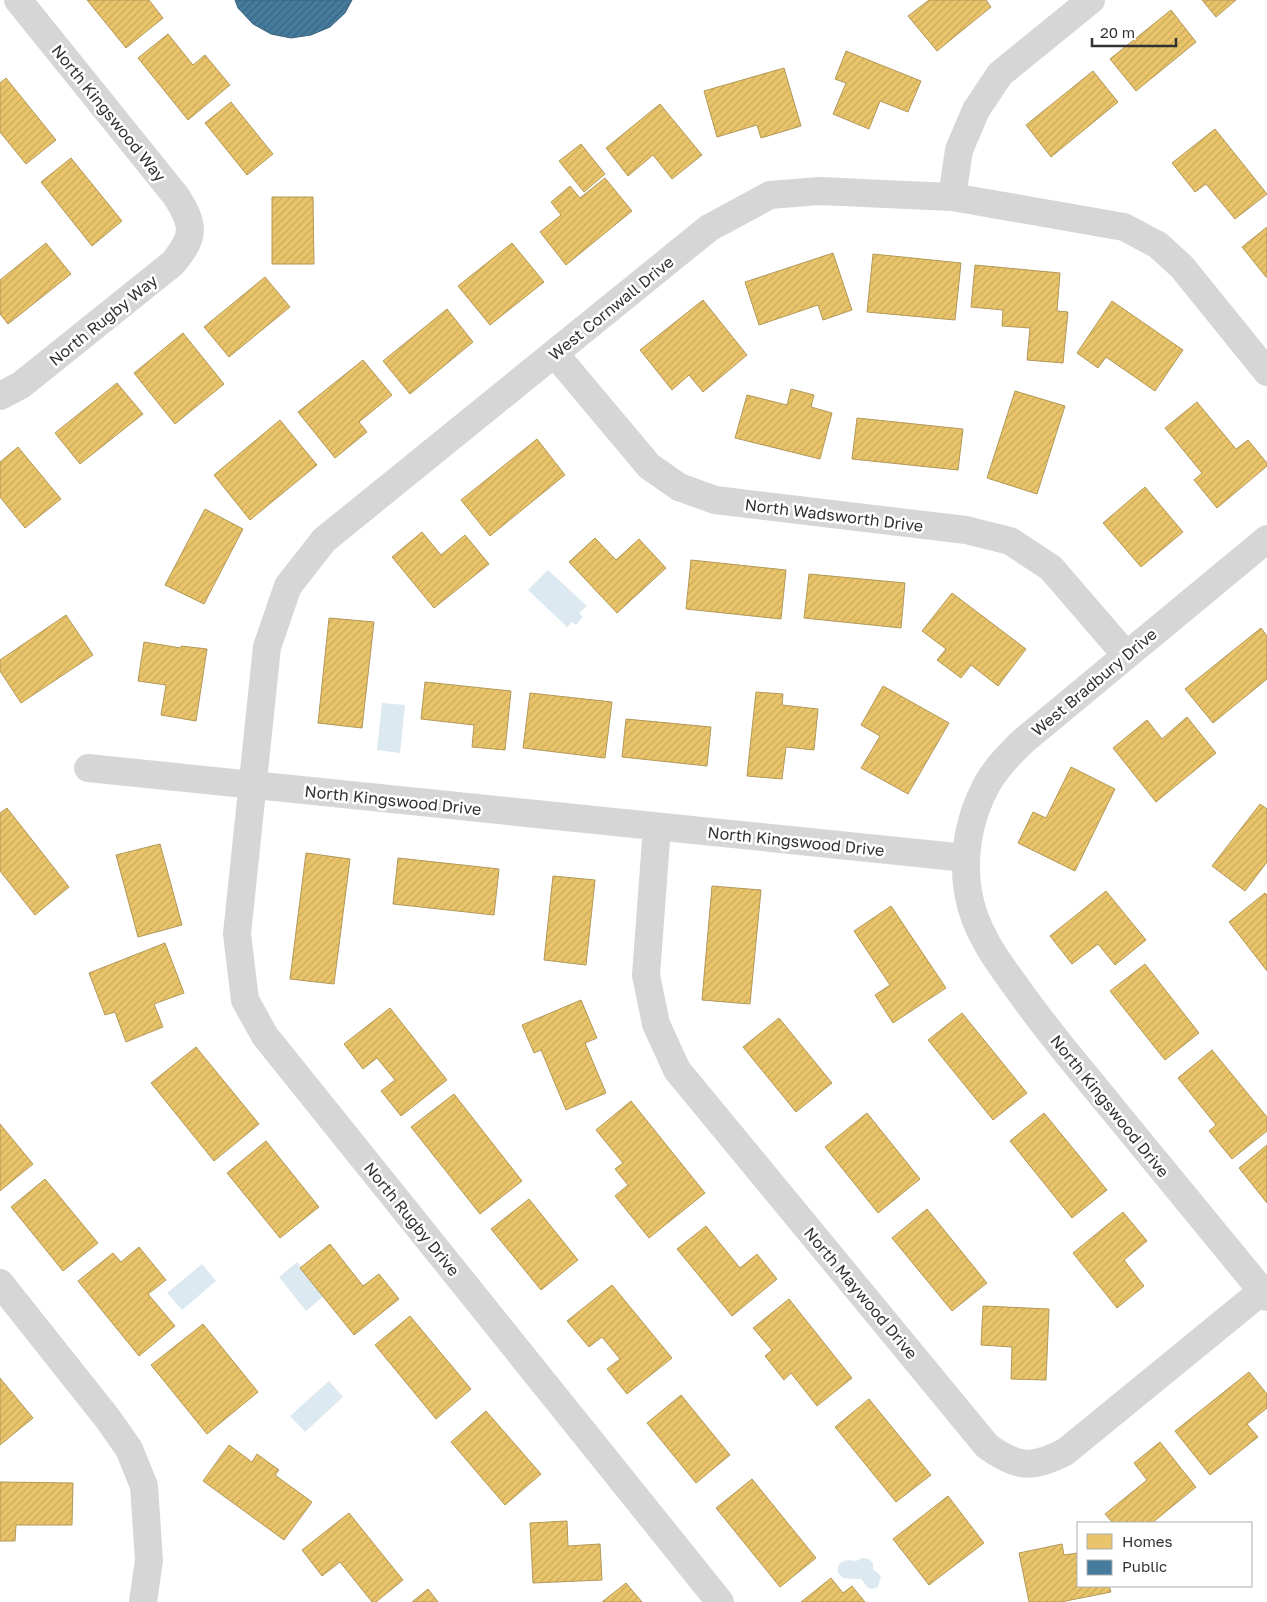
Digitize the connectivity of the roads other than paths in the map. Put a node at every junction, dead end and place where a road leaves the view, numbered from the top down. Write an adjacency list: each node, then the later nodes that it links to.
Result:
1 (18, 0): 4 (street, North Kingswood Way)
2 (1091, 0): 3 (street)
3 (952, 197): 5 (street, West Cornwall Drive); 6 (street, West Cornwall Drive)
4 (191, 230): 7 (street, North Rugby Way)
5 (555, 354): 9 (street, North Wadsworth Drive); 11 (street, West Cornwall Drive)
6 (1267, 372)
7 (0, 396)
8 (1267, 539): 9 (street, West Bradbury Drive)
9 (1126, 655): 13 (street, West Bradbury Drive)
10 (88, 768): 11 (street, North Kingswood Drive)
11 (252, 785): 12 (street, North Kingswood Drive); 17 (street, North Rugby Drive)
12 (657, 827): 13 (street, North Kingswood Drive); 15 (street, North Maywood Drive)
13 (966, 858): 15 (street, North Kingswood Drive)
14 (0, 1284): 16 (street)
15 (1265, 1294)
16 (143, 1602)
17 (720, 1602)

